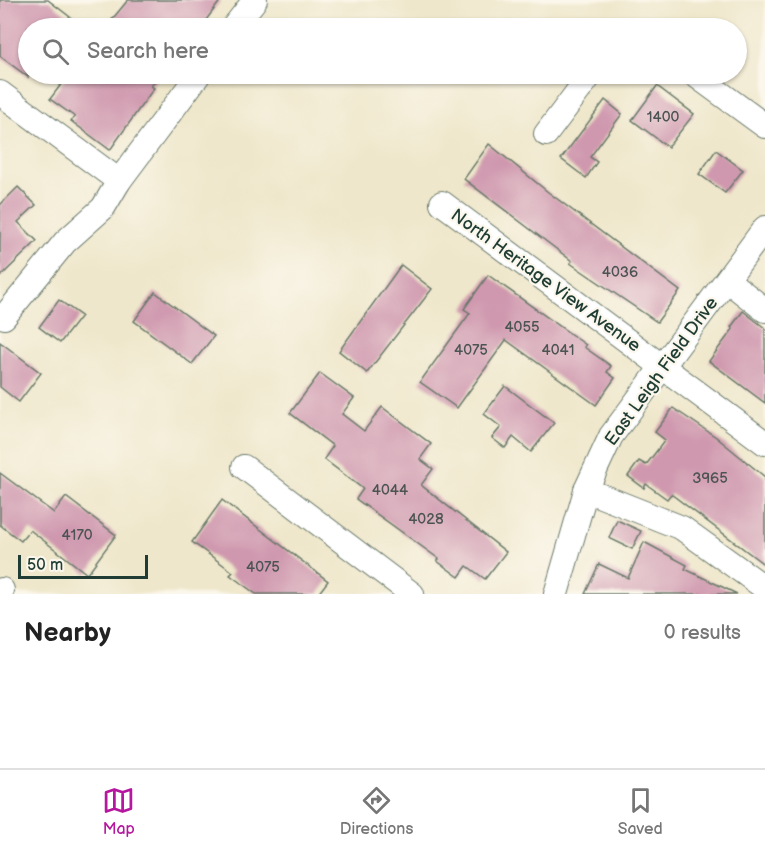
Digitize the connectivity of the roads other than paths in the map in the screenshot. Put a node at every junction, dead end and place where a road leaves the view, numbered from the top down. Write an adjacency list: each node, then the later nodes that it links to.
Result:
1 (255, 0): 2 (street)
2 (241, 18)
3 (192, 84): 9 (street)
4 (584, 84): 8 (street)
5 (708, 84): 7 (street)
6 (0, 93): 9 (street)
7 (765, 126)
8 (546, 134)
9 (119, 181): 14 (street)
10 (441, 203): 15 (street, North Heritage View Avenue)
11 (765, 228): 12 (street, East Leigh Field Drive)
12 (727, 280): 13 (street); 15 (street, East Leigh Field Drive)
13 (765, 310)
14 (4, 318)
15 (662, 366): 16 (street, North Heritage View Avenue); 18 (street, East Leigh Field Drive)
16 (765, 443)
17 (244, 467): 20 (street)
18 (586, 490): 19 (street); 21 (street, East Leigh Field Drive)
19 (765, 588)
20 (412, 594)
21 (556, 594)

